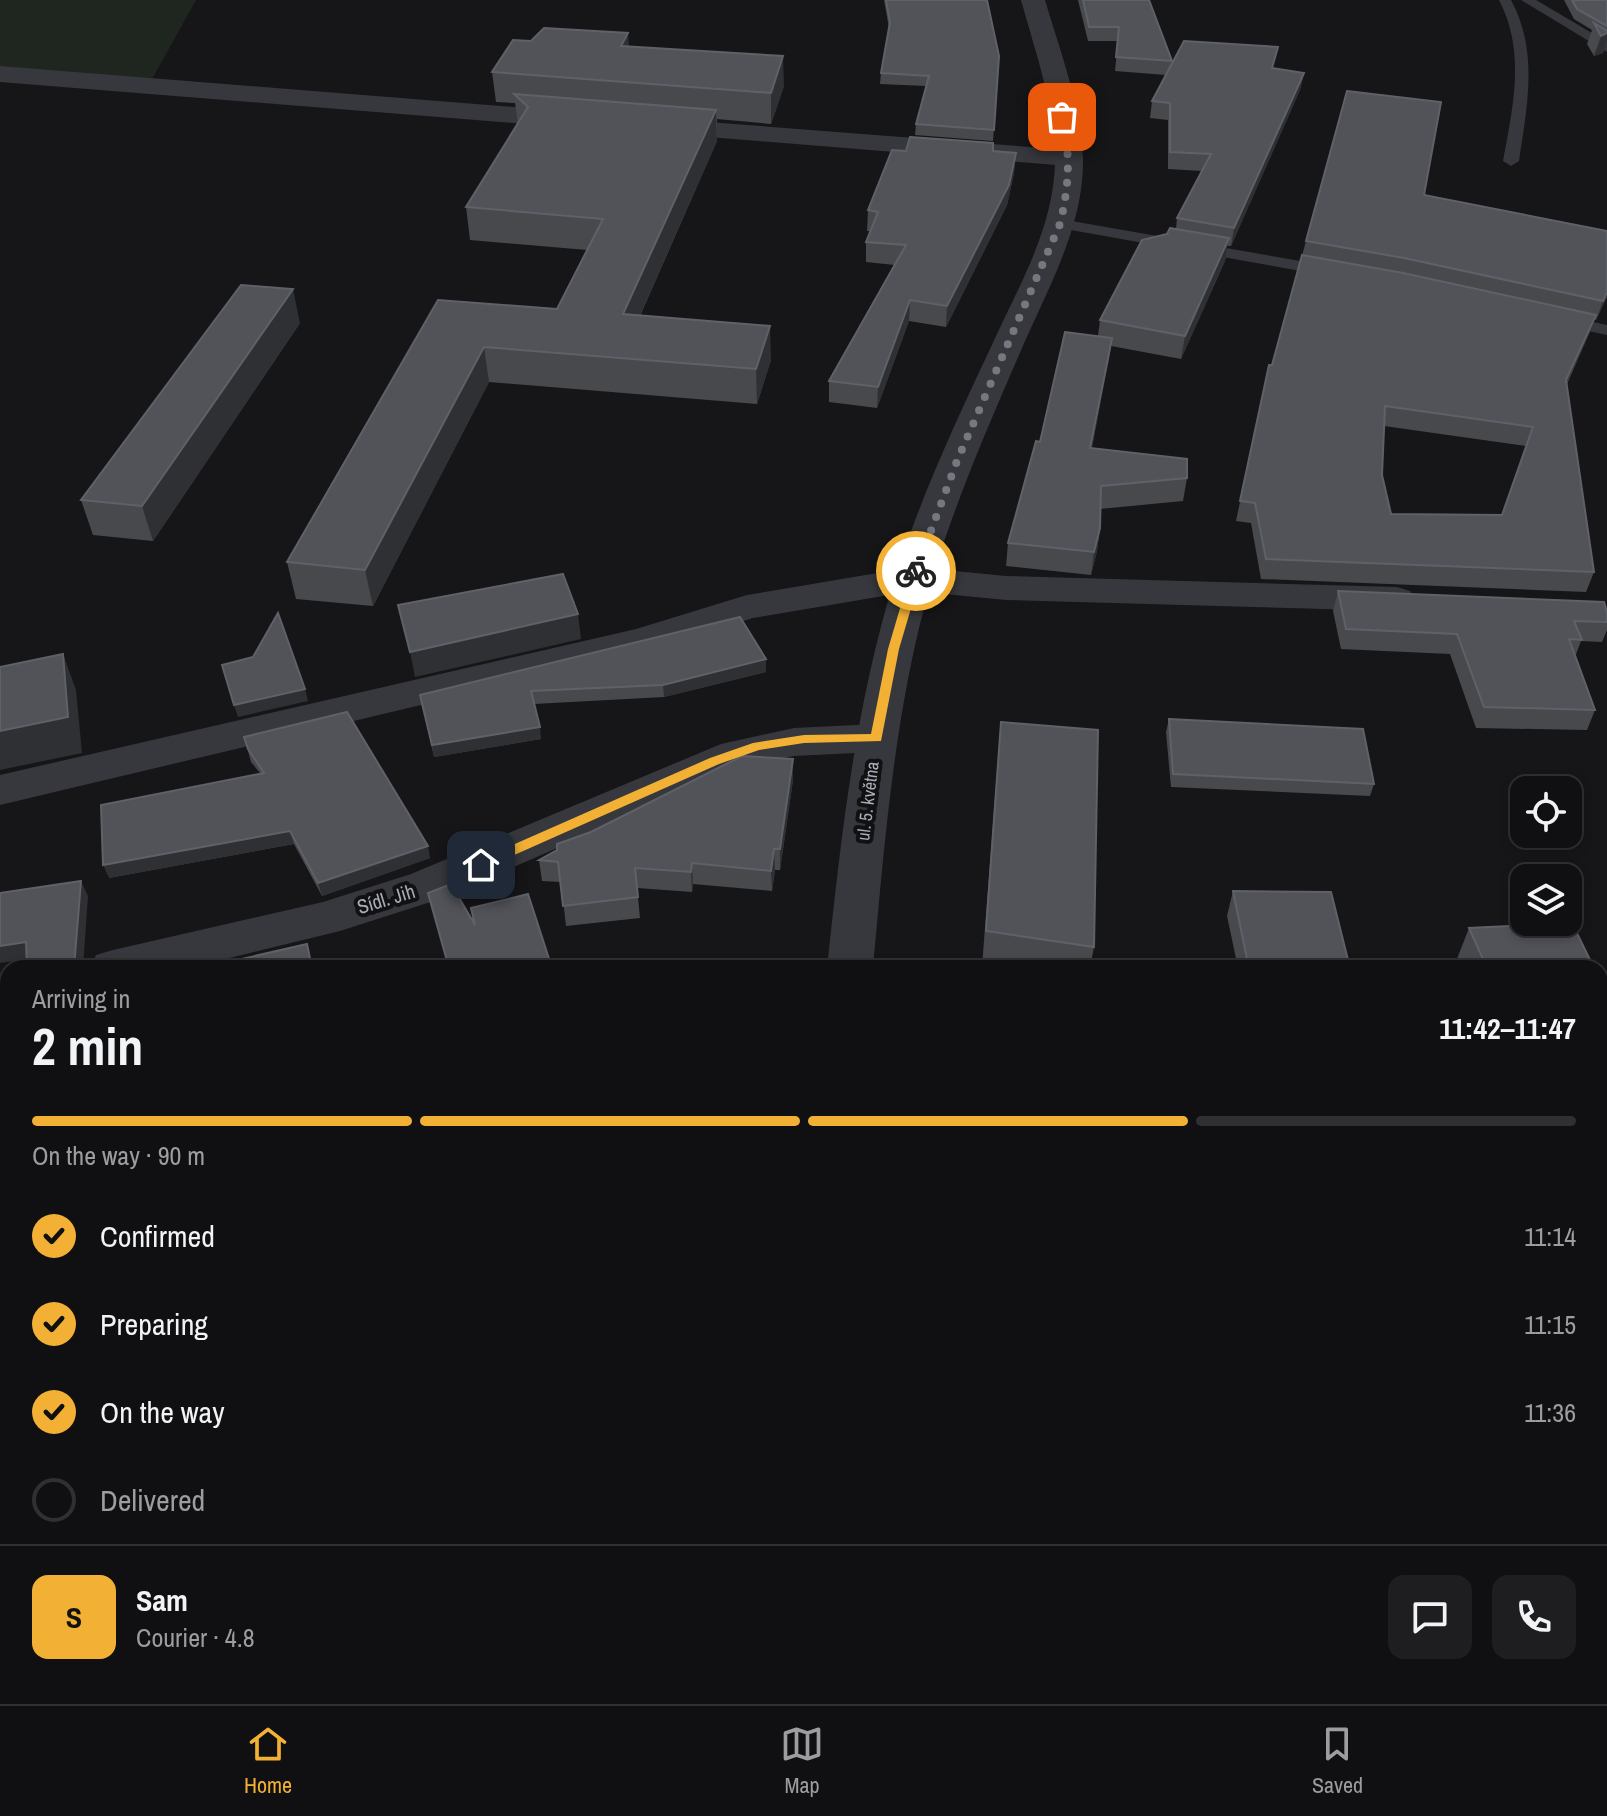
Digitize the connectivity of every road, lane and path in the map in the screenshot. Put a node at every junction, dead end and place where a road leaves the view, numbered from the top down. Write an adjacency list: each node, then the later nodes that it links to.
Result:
1 (1033, 0): 8 (street, ul. 5. května)
2 (1505, 0): 9 (lane)
3 (1527, 0): 4 (lane)
4 (1607, 48)
5 (0, 74): 6 (street)
6 (607, 122)
7 (638, 125): 8 (street)
8 (1069, 158): 10 (street, ul. 5. května)
9 (1511, 161)
10 (1060, 224): 11 (lane); 14 (street, ul. 5. května)
11 (1339, 273)
12 (1544, 316): 13 (lane)
13 (1607, 330)
14 (913, 579): 15 (street); 16 (street, ul. 5. května); 17 (street)
15 (1434, 600)
16 (876, 738): 18 (street, Sídl. Jih); 19 (street, ul. 5. května)
17 (0, 790)
18 (147, 960)
19 (851, 960)

